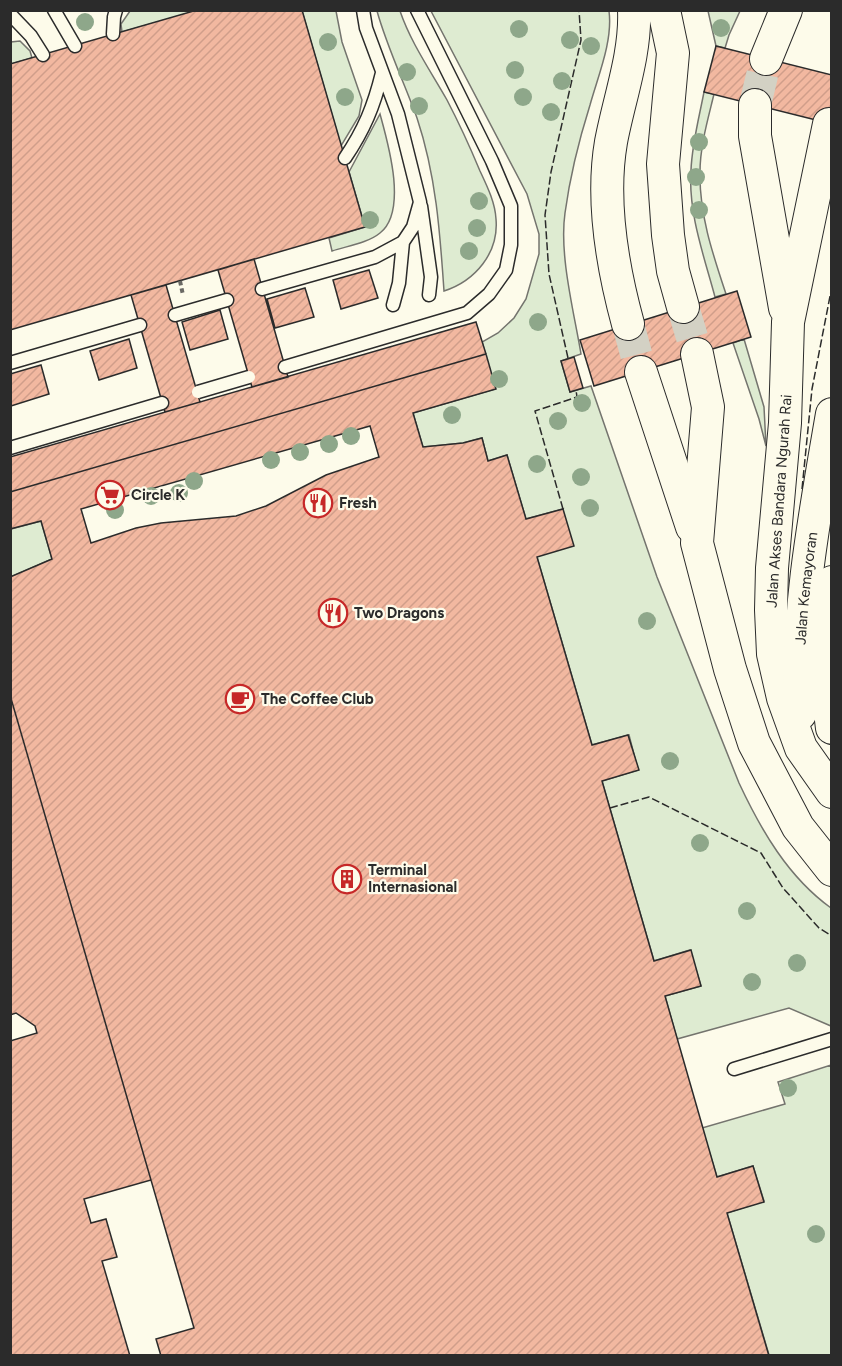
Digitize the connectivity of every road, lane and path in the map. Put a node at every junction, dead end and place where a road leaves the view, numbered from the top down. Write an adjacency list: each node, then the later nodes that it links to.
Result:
1 (54, 10): 10 (lane)
2 (116, 10): 9 (lane)
3 (363, 10): 13 (lane)
4 (417, 10): 30 (lane)
5 (634, 10): 26 (street)
6 (664, 10): 23 (street)
7 (786, 10): 12 (street)
8 (10, 14): 11 (lane)
9 (113, 34)
10 (75, 46)
11 (43, 55)
12 (766, 59)
13 (382, 72): 16 (lane); 17 (lane)
14 (755, 105): 25 (street, Jalan Akses Bandara Ngurah Rai)
15 (830, 124): 25 (street, Jalan Akses Bandara Ngurah Rai)
16 (345, 158)
17 (420, 202): 18 (lane); 20 (lane)
18 (403, 242): 19 (lane); 22 (lane)
19 (262, 289)
20 (429, 295)
21 (227, 300): 24 (lane)
22 (393, 305)
23 (683, 308)
24 (175, 315)
25 (788, 322): 41 (street, Jalan Akses Bandara Ngurah Rai)
26 (628, 324)
27 (140, 325): 29 (lane)
28 (697, 354): 38 (street)
29 (10, 363)
30 (285, 367)
31 (641, 372): 38 (street)
32 (249, 377): 33 (lane, bridge)
33 (198, 392)
34 (162, 403): 36 (lane)
35 (830, 422): 37 (street, Jalan Kemayoran); 41 (street, Jalan Kemayoran)
36 (10, 448)
37 (831, 463)
38 (697, 543): 43 (street)
39 (831, 582): 40 (street, Jalan Kemayoran)
40 (831, 728)
41 (801, 748): 42 (street); 43 (street, Jalan Kemayoran)
42 (831, 792)
43 (798, 827): 44 (street)
44 (831, 870)
45 (831, 1040): 46 (lane)
46 (734, 1069)

